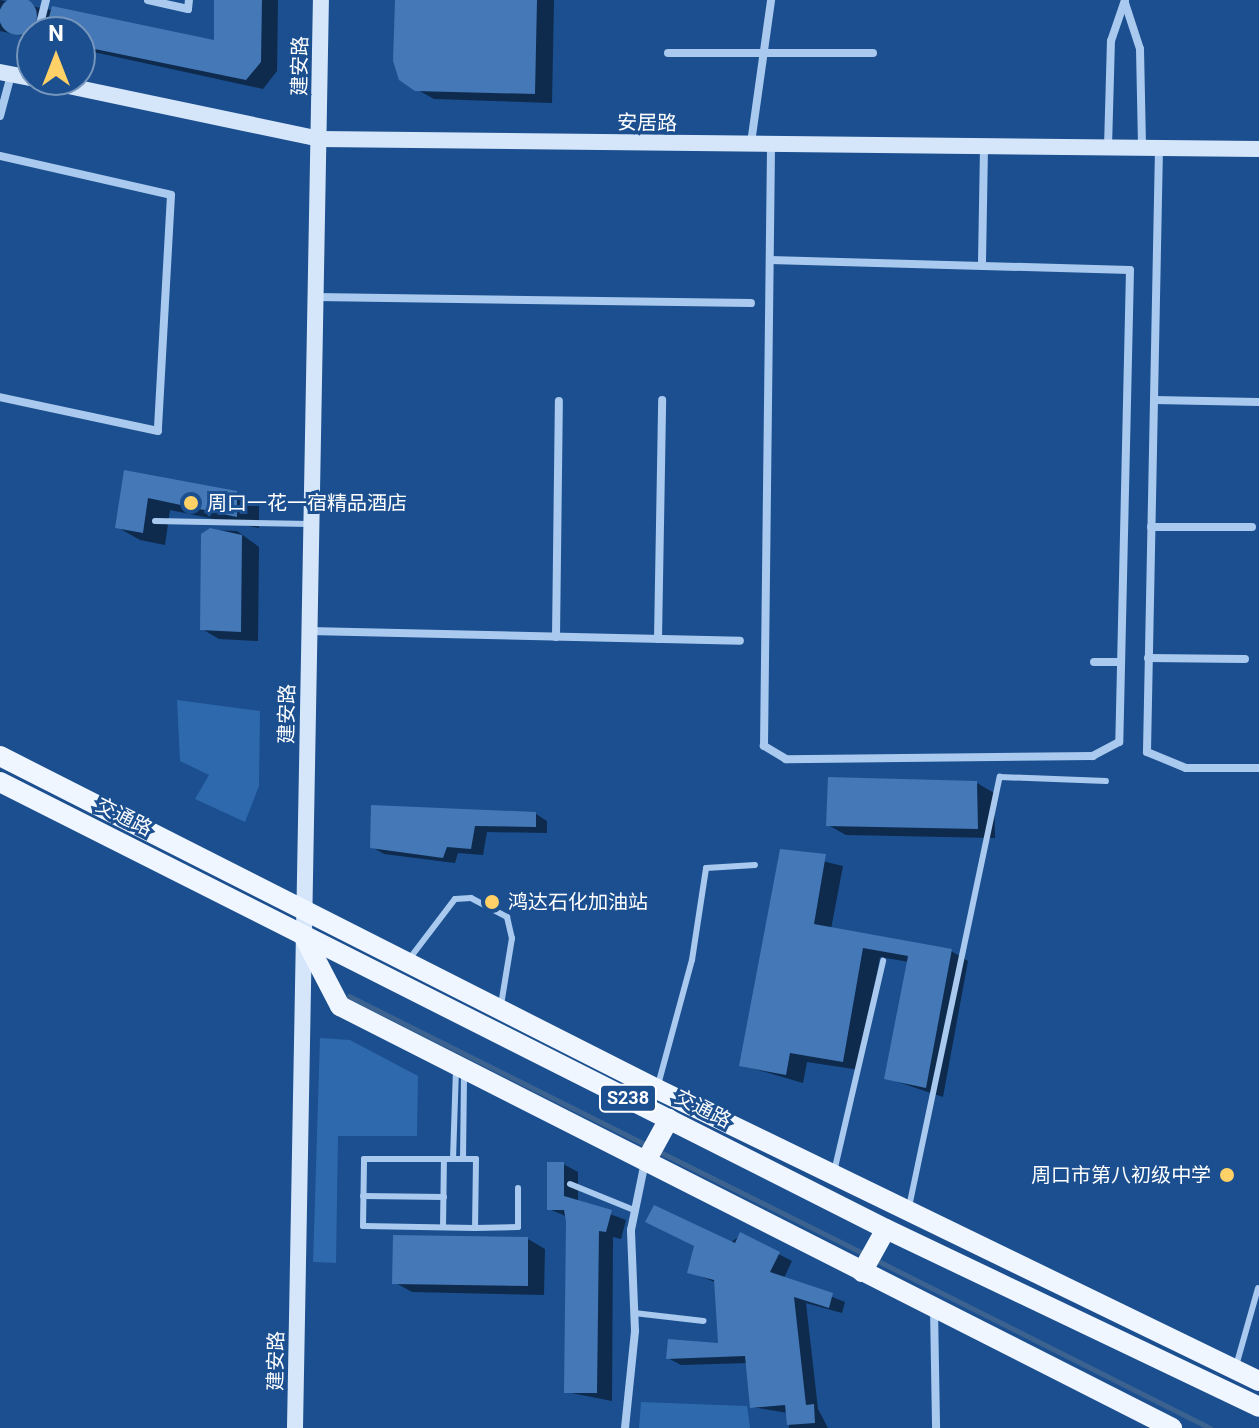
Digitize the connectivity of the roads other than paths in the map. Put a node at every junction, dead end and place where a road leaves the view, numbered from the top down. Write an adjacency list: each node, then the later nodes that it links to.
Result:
1 (148, 0): 2 (street)
2 (189, 0)
3 (321, 0): 12 (street, 建安路)
4 (771, 0): 8 (street)
5 (1125, 1): 16 (street); 17 (street)
6 (668, 53): 8 (street)
7 (873, 53): 8 (street)
8 (763, 55): 13 (street)
9 (16, 87): 11 (street)
10 (96, 92): 12 (street, 安居路)
11 (0, 116)
12 (319, 139): 13 (street, 安居路); 23 (street, 建安路)
13 (751, 144): 14 (street, 安居路)
14 (771, 144): 15 (street, 安居路); 21 (street)
15 (984, 146): 16 (street, 安居路); 22 (street)
16 (1108, 147): 17 (street, 安居路)
17 (1142, 148): 18 (street, 安居路)
18 (1159, 148): 19 (street, 安居路); 27 (street)
19 (1259, 149)
20 (0, 156): 25 (street)
21 (770, 260): 22 (street); 41 (street)
22 (982, 262): 41 (street)
23 (315, 297): 24 (street); 31 (street, 建安路)
24 (751, 303)
25 (0, 397)
26 (662, 400): 36 (street)
27 (1154, 400): 29 (street); 32 (street)
28 (559, 401): 35 (street)
29 (1258, 402)
30 (155, 521): 31 (lane)
31 (310, 524): 34 (street, 建安路)
32 (1151, 527): 33 (street); 38 (street)
33 (1252, 527)
34 (308, 631): 35 (street); 47 (street, 建安路)
35 (556, 637): 36 (street)
36 (658, 639): 37 (street)
37 (740, 641)
38 (1148, 658): 39 (street); 43 (street)
39 (1245, 659)
40 (1094, 662): 41 (street)
41 (1121, 662)
42 (0, 756): 47 (main road, 交通路 / S238)
43 (1259, 768)
44 (1106, 781): 65 (lane)
45 (0, 782): 48 (main road, 交通路 / S238)
46 (755, 865): 53 (lane)
47 (303, 910): 48 (street, 建安路); 50 (main road, 交通路 / S238)
48 (303, 935): 52 (main road); 54 (main road, 交通路 / S238); 77 (street, 建安路)
49 (883, 961): 59 (lane)
50 (407, 962): 51 (main road, 交通路 / S238); 51 (lane)
51 (501, 1009): 53 (main road, 交通路 / S238)
52 (460, 1067): 56 (lane); 57 (lane); 58 (main road)
53 (657, 1089): 59 (main road, 交通路 / S238)
54 (669, 1119): 58 (main road); 68 (main road, 交通路 / S238)
55 (444, 1159): 56 (lane); 62 (lane); 63 (lane)
56 (453, 1159): 57 (lane)
57 (463, 1159): 67 (lane)
58 (646, 1161): 64 (street); 69 (main road)
59 (833, 1174): 65 (main road, 交通路 / S238)
60 (570, 1184): 64 (lane)
61 (518, 1188): 67 (lane)
62 (363, 1196): 63 (lane); 66 (lane)
63 (444, 1197): 66 (lane)
64 (634, 1210): 72 (street)
65 (908, 1210): 74 (main road, 交通路 / S238)
66 (443, 1227): 67 (lane)
67 (475, 1228)
68 (886, 1229): 69 (main road); 76 (main road, 交通路 / S238)
69 (862, 1272): 71 (main road)
70 (1258, 1288): 74 (lane)
71 (934, 1308): 79 (street); 80 (main road)
72 (634, 1313): 73 (lane); 78 (street)
73 (704, 1321)
74 (1235, 1369): 75 (main road, 交通路 / S238)
75 (1259, 1381)
76 (1259, 1407)
77 (295, 1428)
78 (625, 1428)
79 (936, 1428)
80 (1172, 1428)

